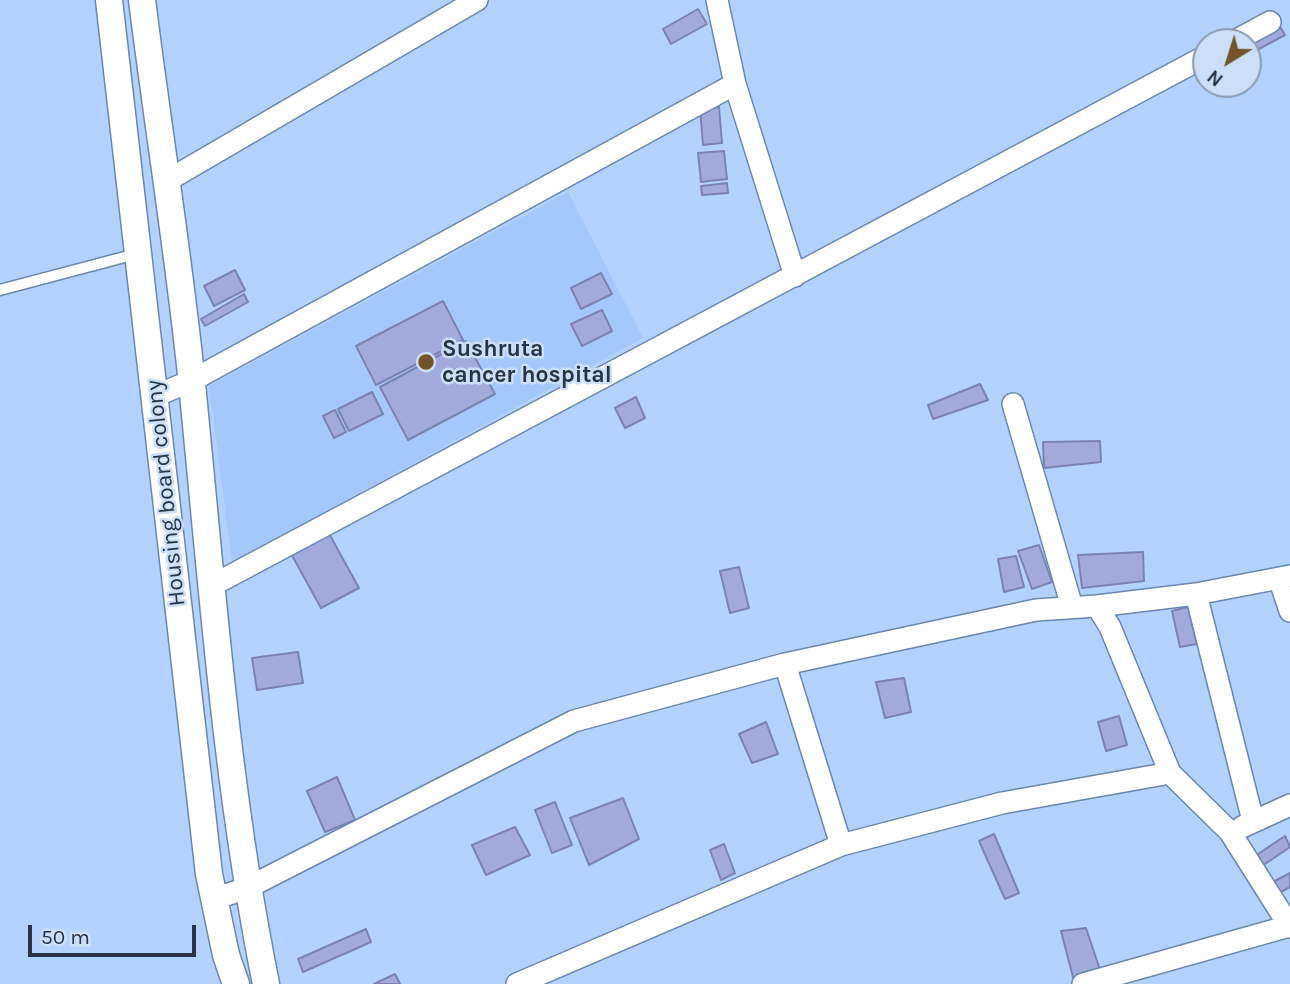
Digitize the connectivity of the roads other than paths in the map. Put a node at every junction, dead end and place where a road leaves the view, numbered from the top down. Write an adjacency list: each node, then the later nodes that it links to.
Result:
1 (109, 0): 10 (street, Housing board colony)
2 (142, 0): 9 (street, Housing board colony)
3 (477, 0): 9 (street)
4 (718, 0): 8 (street)
5 (1270, 22): 6 (street)
6 (1259, 28)
7 (1192, 63): 11 (street)
8 (735, 83): 11 (street); 13 (street)
9 (165, 182): 13 (street, Housing board colony)
10 (139, 253): 12 (lane); 14 (street, Housing board colony)
11 (795, 276): 17 (street)
12 (0, 290)
13 (191, 381): 14 (street); 17 (street, Housing board colony)
14 (155, 396): 29 (street, Housing board colony)
15 (1013, 404): 20 (street)
16 (1284, 577): 18 (street); 21 (street)
17 (211, 586): 28 (street, Housing board colony)
18 (1196, 594): 19 (street); 25 (street)
19 (1097, 606): 20 (street); 23 (street)
20 (1072, 607): 22 (street)
21 (1290, 611)
22 (785, 664): 27 (street); 28 (street)
23 (1170, 773): 26 (street); 27 (street)
24 (1290, 805): 25 (street)
25 (1253, 821): 26 (street)
26 (1230, 832): 30 (street)
27 (841, 845): 33 (street)
28 (247, 888): 29 (street); 32 (street, Housing board colony)
29 (214, 900): 31 (street, Housing board colony)
30 (1289, 927): 34 (street)
31 (236, 984)
32 (266, 984)
33 (517, 984)
34 (1083, 984)

